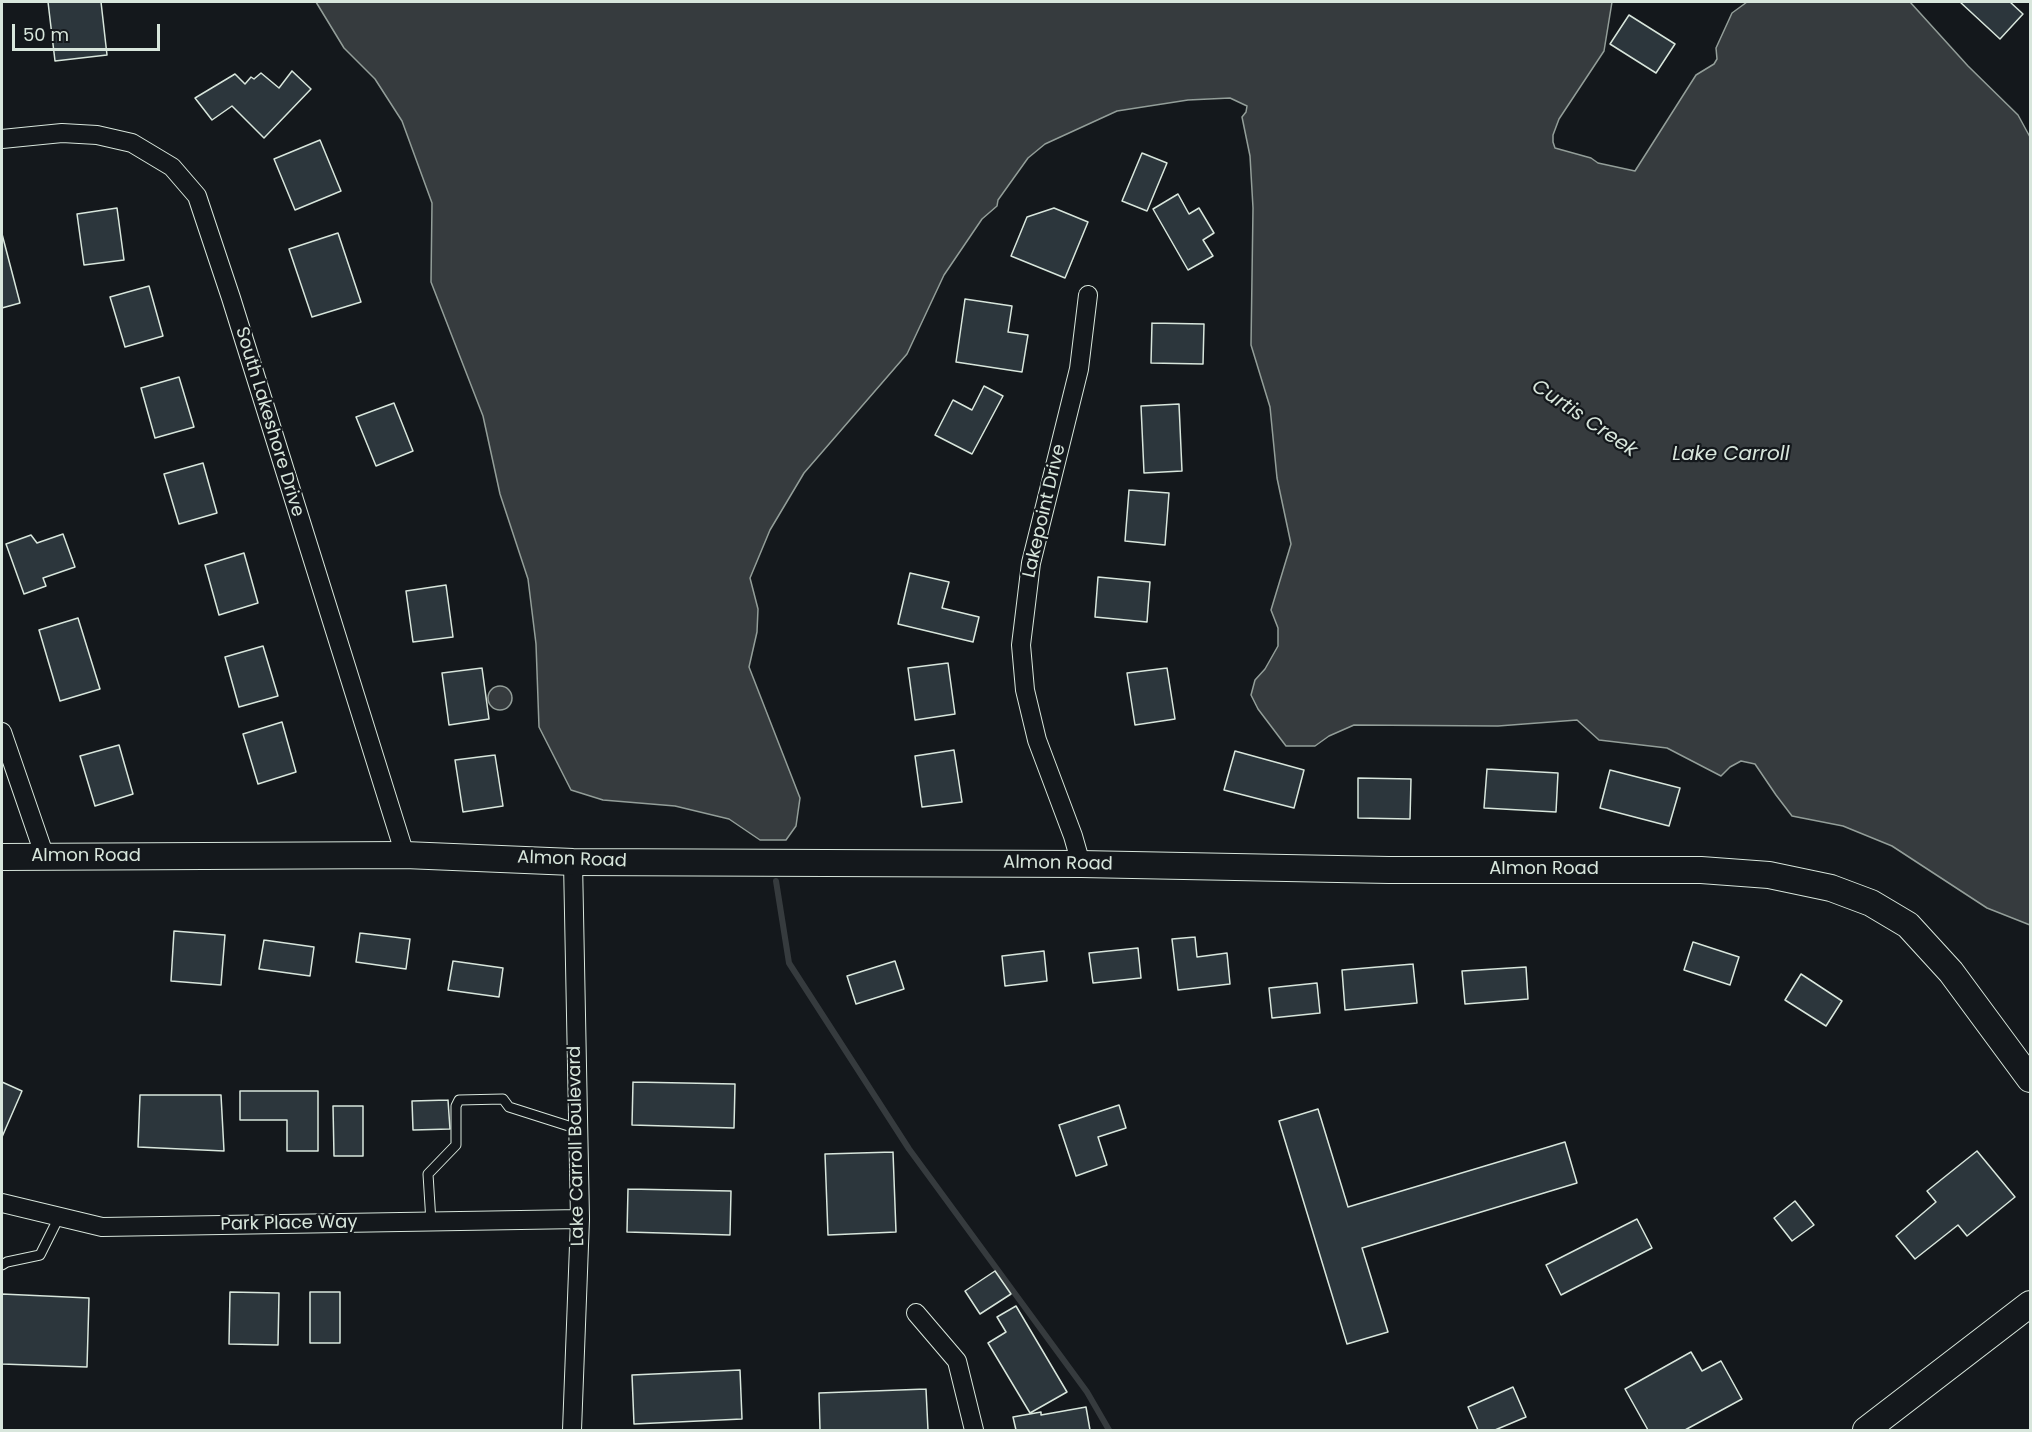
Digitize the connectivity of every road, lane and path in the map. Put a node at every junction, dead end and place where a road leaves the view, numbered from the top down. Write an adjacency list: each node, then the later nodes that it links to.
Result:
1 (2, 139): 4 (street, South Lakeshore Drive)
2 (1088, 295): 8 (street, Lakepoint Drive)
3 (2, 732): 6 (street)
4 (405, 855): 6 (street, Almon Road); 7 (street, Almon Road)
5 (2, 857): 6 (street, Almon Road)
6 (45, 857)
7 (573, 862): 8 (street, Almon Road); 10 (street, Lake Carroll Boulevard)
8 (1080, 864): 9 (street, Almon Road)
9 (2031, 1079)
10 (578, 1129): 13 (street, Lake Carroll Boulevard); 14 (lane)
11 (2, 1203): 12 (street, Park Place Way)
12 (59, 1217): 14 (street, Park Place Way); 15 (lane)
13 (580, 1219): 14 (street, Park Place Way); 18 (street, Lake Carroll Boulevard)
14 (431, 1222)
15 (2, 1265)
16 (2031, 1304): 20 (street)
17 (916, 1313): 19 (street)
18 (572, 1431)
19 (974, 1431)
20 (1866, 1431)

